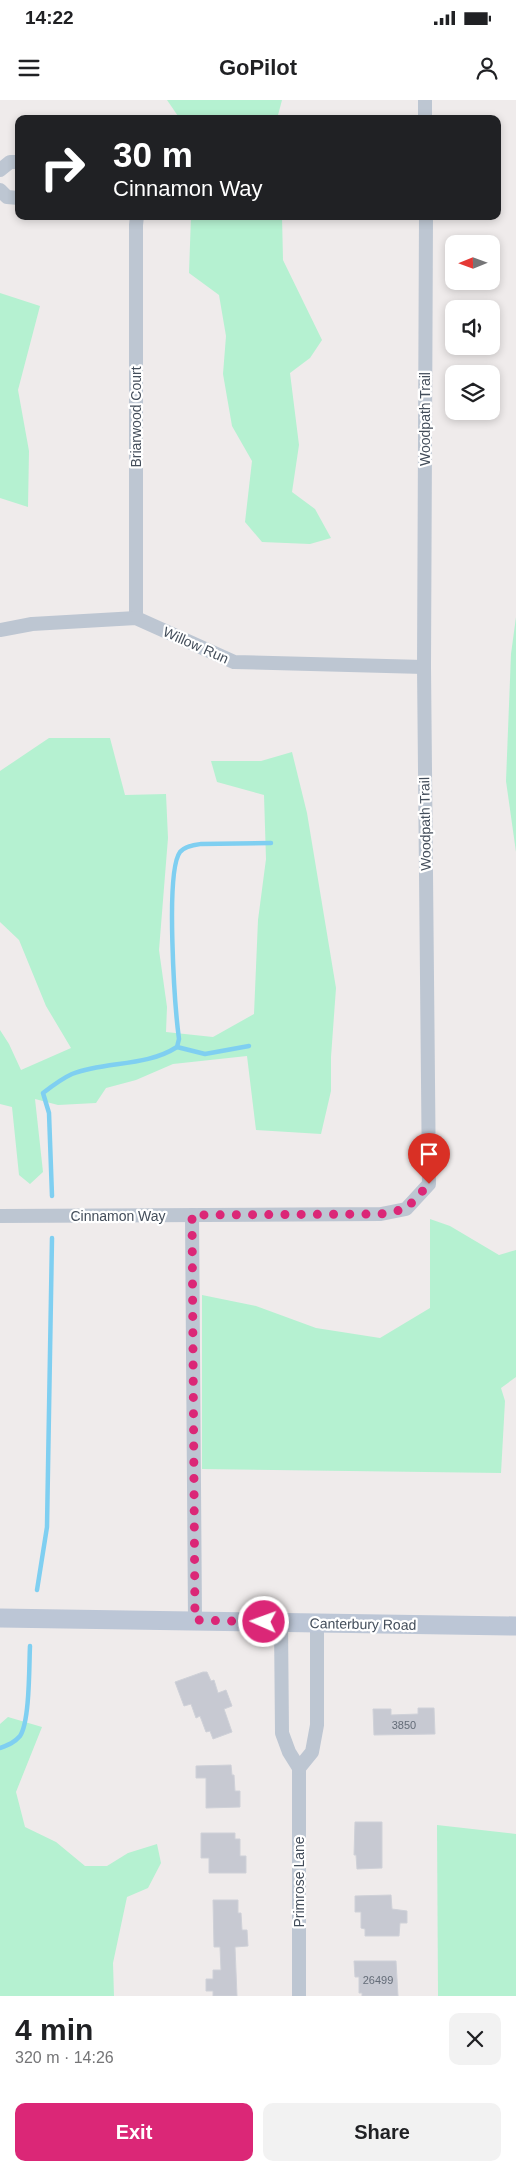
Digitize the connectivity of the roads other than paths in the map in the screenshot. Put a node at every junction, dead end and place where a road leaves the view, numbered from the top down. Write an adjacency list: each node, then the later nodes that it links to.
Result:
1 (425, 100): 2 (street)
2 (425, 115)
3 (15, 162): 4 (street)
4 (0, 170)
5 (0, 190): 6 (street)
6 (15, 198)
7 (137, 220): 9 (street, Briarwood Court)
8 (426, 220): 11 (street, Woodpath Trail)
9 (136, 618): 10 (street, Willow Run); 11 (street, Willow Run)
10 (0, 630)
11 (424, 667): 12 (street, Woodpath Trail)
12 (192, 1215): 13 (street, Cinnamon Way); 15 (street)
13 (0, 1216)
14 (0, 1618): 15 (street, Canterbury Road)
15 (195, 1620): 16 (street, Canterbury Road)
16 (281, 1623): 17 (street, Canterbury Road); 19 (street, Primrose Lane)
17 (317, 1623): 18 (street, Canterbury Road); 19 (street)
18 (516, 1626)
19 (299, 1768): 20 (street, Primrose Lane)
20 (299, 1996)

